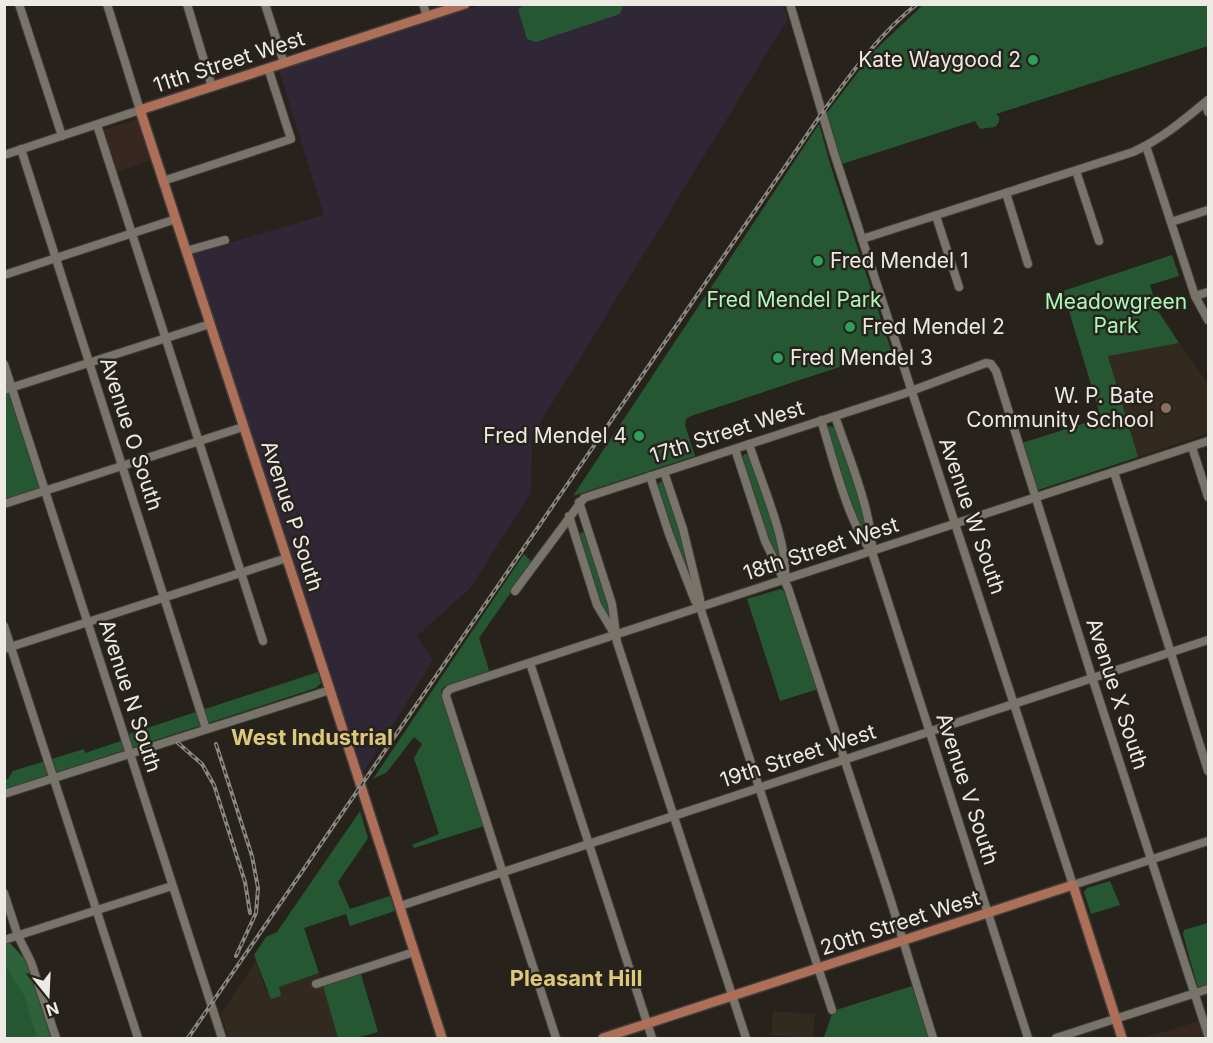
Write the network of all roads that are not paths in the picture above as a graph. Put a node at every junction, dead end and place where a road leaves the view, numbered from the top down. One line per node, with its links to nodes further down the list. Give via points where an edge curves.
1 (19, 4): 16 (street)
2 (107, 4): 13 (street, Avenue P South)
3 (187, 4): 11 (street)
4 (265, 4): 9 (street)
5 (423, 4): 8 (street)
6 (465, 4): 8 (main road, 11th Street West)
7 (790, 4): 28 (street, Avenue W South)
8 (427, 16): 9 (main road, 11th Street West)
9 (284, 63): 10 (main road, 11th Street West)
10 (268, 68): 11 (main road, 11th Street West); 21 (street, via 291,139)
11 (212, 87): 13 (main road, 11th Street West)
12 (1207, 101): 14 (street); 17 (street)
13 (140, 110): 15 (street, 11th Street West); 21 (main road, Avenue P South)
14 (1209, 112)
15 (97, 125): 16 (street, 11th Street West); 27 (street)
16 (62, 136): 18 (street, 11th Street West)
17 (1146, 146): 20 (street); 26 (street)
18 (21, 150): 19 (street, 11th Street West); 32 (street, Avenue O South)
19 (4, 155)
20 (1076, 171): 22 (street); 30 (street)
21 (163, 181): 25 (main road, Avenue P South)
22 (1006, 193): 24 (street); 33 (street)
23 (1209, 210): 26 (street)
24 (936, 216): 28 (street); 35 (street)
25 (176, 219): 27 (street); 31 (main road, Avenue P South)
26 (1171, 222): 37 (street)
27 (132, 234): 32 (street); 40 (street)
28 (862, 239): 45 (street, Avenue W South)
29 (225, 240): 31 (street)
30 (1099, 241)
31 (186, 251): 39 (main road, Avenue P South)
32 (56, 258): 34 (street); 41 (street, Avenue O South)
33 (1029, 264)
34 (4, 275)
35 (959, 286)
36 (1209, 292): 37 (street)
37 (1195, 296): 38 (street)
38 (1209, 320)
39 (210, 324): 40 (street); 48 (main road, Avenue P South)
40 (165, 338): 41 (street); 49 (street)
41 (89, 363): 44 (street); 54 (street, Avenue O South)
42 (4, 364): 44 (street, Avenue N South)
43 (990, 364): 45 (street, 17th Street West); 60 (street, Avenue X South, via 996,371)
44 (9, 389): 58 (street, Avenue N South)
45 (911, 390): 46 (street, 17th Street West); 64 (street, Avenue W South)
46 (835, 416): 47 (street, 17th Street West); 67 (street, Avenue V South, via 868,517)
47 (821, 420): 51 (street, 17th Street West); 67 (street, Avenue V South, via 854,520)
48 (243, 427): 49 (street); 68 (main road, Avenue P South)
49 (198, 441): 54 (street); 69 (street)
50 (1209, 441): 52 (street, 18th Street West)
51 (749, 444): 53 (street, 17th Street West); 70 (street, via 780,537)
52 (1192, 447): 56 (street, 18th Street West); 59 (street)
53 (735, 449): 55 (street, 17th Street West); 70 (street, via 765,541)
54 (123, 466): 58 (street); 72 (street, Avenue O South)
55 (664, 472): 57 (street, 17th Street West); 73 (street, via 683,529)
56 (1114, 472): 60 (street, 18th Street West); 80 (street)
57 (650, 476): 61 (street, 17th Street West); 73 (street)
58 (46, 491): 62 (street); 74 (street, Avenue N South)
59 (1209, 497)
60 (1035, 498): 64 (street, 18th Street West); 82 (street, Avenue X South)
61 (579, 502): 63 (street); 65 (street)
62 (4, 504)
63 (569, 516): 66 (street); 71 (street)
64 (956, 524): 67 (street, 18th Street West); 84 (street, Avenue W South)
65 (586, 525): 66 (street); 76 (street, via 612,604)
66 (574, 529): 76 (street, via 597,605)
67 (872, 552): 70 (street, 18th Street West); 86 (street, Avenue V South)
68 (287, 558): 69 (street); 83 (main road, Avenue P South)
69 (240, 573): 72 (street); 78 (street)
70 (785, 580): 73 (street, 18th Street West); 88 (street)
71 (515, 591)
72 (165, 597): 74 (street); 85 (street, Avenue O South)
73 (700, 607): 76 (street, 18th Street West); 91 (street)
74 (88, 622): 79 (street); 87 (street, Avenue N South)
75 (4, 626): 79 (street)
76 (615, 635): 81 (street, 18th Street West); 93 (street)
77 (1209, 640): 80 (street, 19th Street West)
78 (264, 641)
79 (8, 648): 90 (street)
80 (1171, 653): 82 (street, 19th Street West); 89 (street)
81 (530, 663): 95 (street); 97 (street, 18th Street West, via 447,692)
82 (1093, 678): 84 (street, 19th Street West); 96 (street, Avenue X South)
83 (330, 690): 85 (street); 101 (main road, Avenue P South)
84 (1015, 704): 86 (street, 19th Street West); 98 (street, Avenue W South)
85 (206, 729): 87 (street)
86 (930, 732): 88 (street, 19th Street West); 103 (street, Avenue V South)
87 (130, 754): 90 (street); 99 (street, Avenue N South)
88 (844, 760): 91 (street, 19th Street West); 106 (street)
89 (1209, 771)
90 (54, 778): 92 (street); 102 (street)
91 (758, 788): 93 (street, 19th Street West); 108 (street)
92 (4, 794)
93 (673, 816): 95 (street, 19th Street West); 112 (street)
94 (1209, 841): 96 (street, 20th Street West)
95 (588, 844): 97 (street, 19th Street West); 115 (street)
96 (1151, 860): 98 (street, 20th Street West); 111 (street, Avenue X South)
97 (503, 872): 101 (street, 19th Street West); 121 (street)
98 (1073, 885): 103 (main road, 20th Street West); 114 (main road, Avenue W South)
99 (172, 886): 102 (street); 119 (street, Avenue N South)
100 (4, 893): 104 (street)
101 (400, 906): 107 (main road, Avenue P South)
102 (97, 911): 104 (street); 118 (street)
103 (988, 913): 106 (main road, 20th Street West); 126 (street, Avenue V South)
104 (18, 936): 105 (street); 117 (street, via 31,962)
105 (4, 940)
106 (903, 940): 108 (main road, 20th Street West); 125 (street)
107 (414, 952): 109 (street); 120 (main road, Avenue P South)
108 (818, 969): 112 (main road, 20th Street West); 113 (street)
109 (316, 984)
110 (1209, 989): 111 (street)
111 (1195, 993): 114 (street); 116 (street, Avenue X South)
112 (732, 996): 115 (main road, 20th Street West); 124 (street)
113 (832, 1010)
114 (1116, 1019): 127 (street); 128 (main road, Avenue W South)
115 (647, 1024): 122 (main road, 20th Street West); 123 (street)
116 (1209, 1035)
117 (56, 1038)
118 (138, 1038)
119 (222, 1038)
120 (442, 1038)
121 (556, 1038)
122 (603, 1038)
123 (652, 1038)
124 (746, 1038)
125 (933, 1038)
126 (1028, 1038)
127 (1056, 1038)
128 (1122, 1038)

